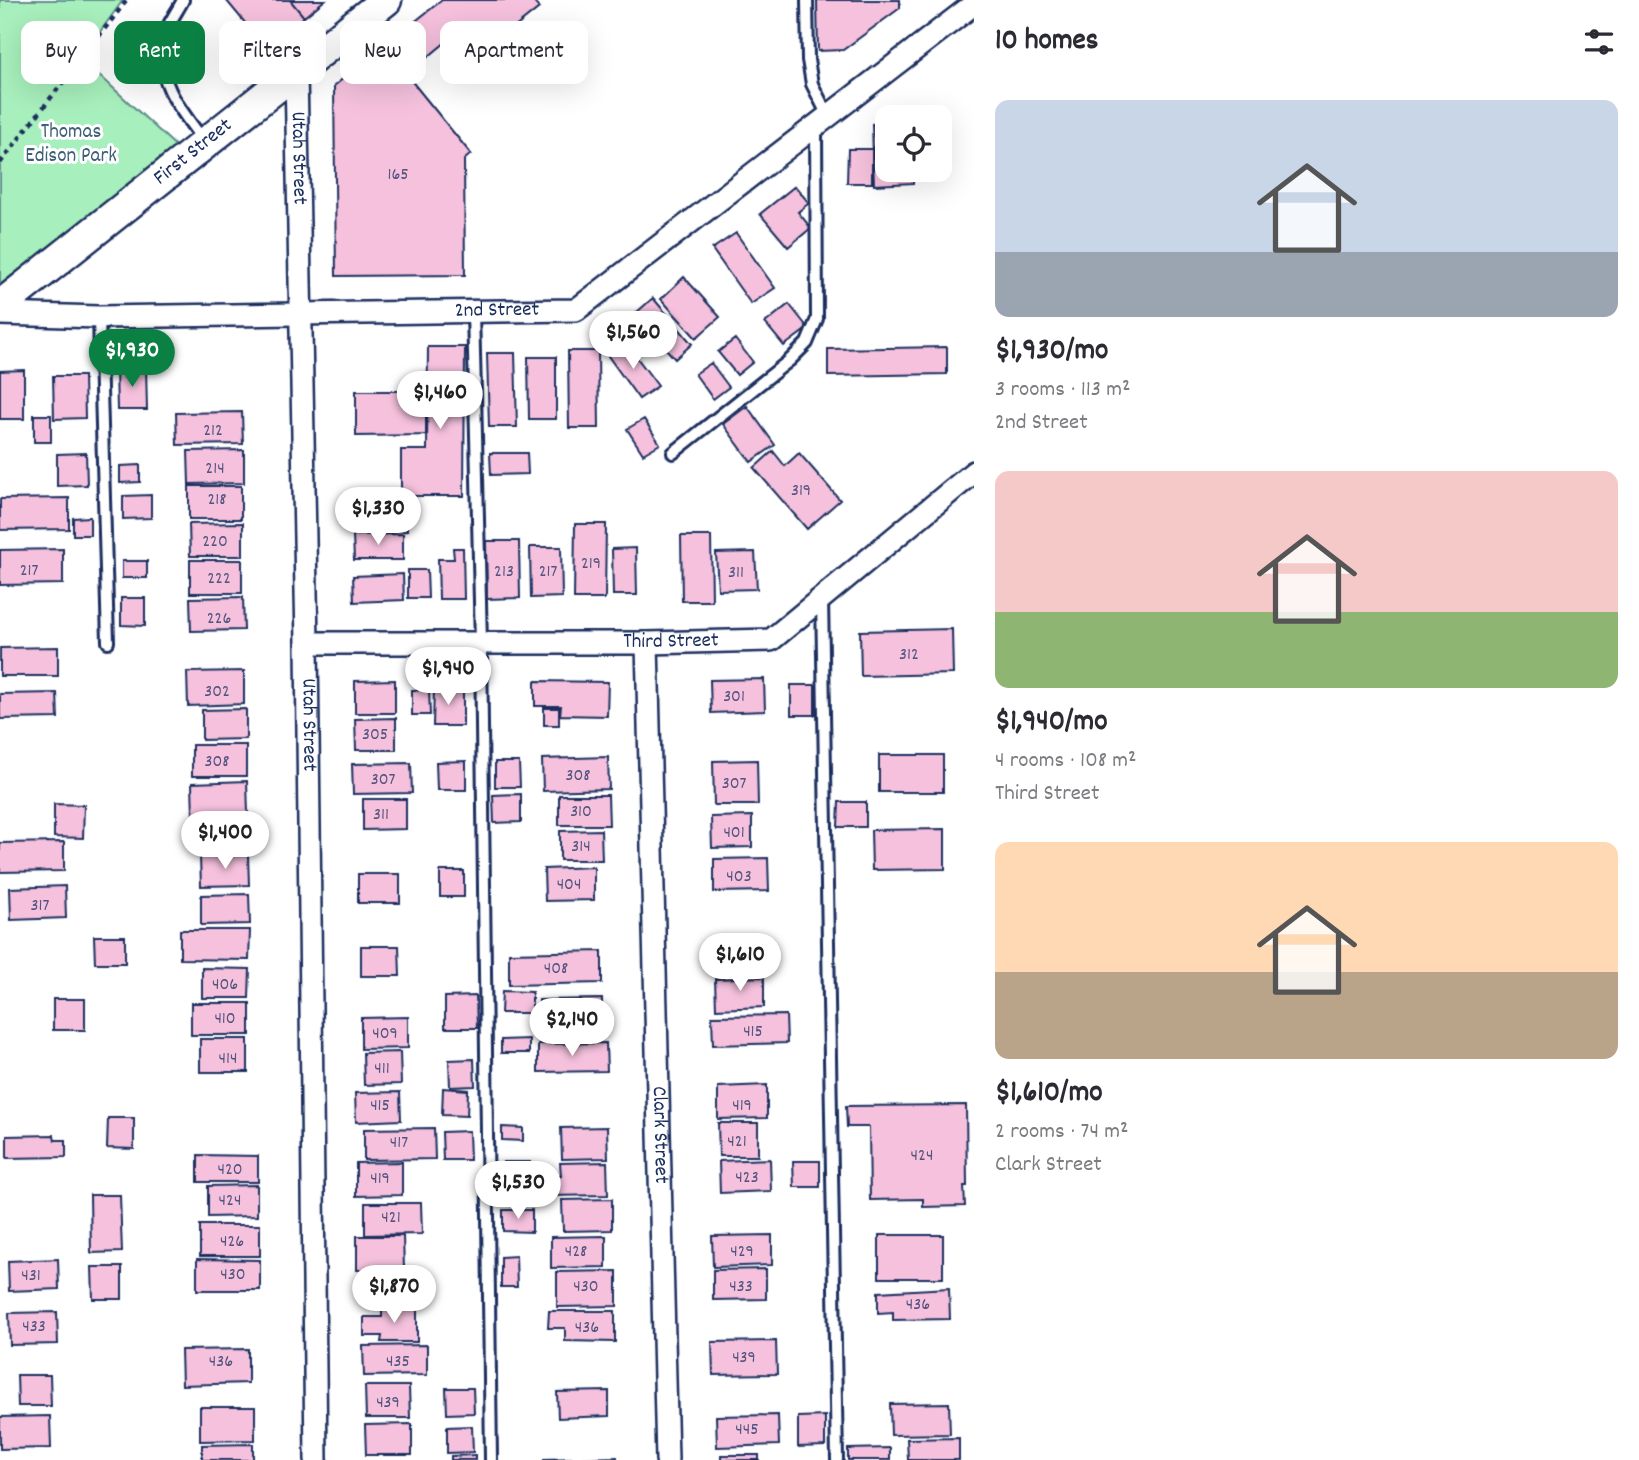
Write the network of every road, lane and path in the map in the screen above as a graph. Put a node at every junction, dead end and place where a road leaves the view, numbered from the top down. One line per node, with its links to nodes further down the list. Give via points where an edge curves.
1 (127, 0): 11 (path)
2 (183, 0): 10 (lane, via 163,37 162,62 166,85)
3 (386, 0): 6 (street, First Street)
4 (807, 0): 9 (lane, via 808,60)
5 (974, 4): 9 (street, 2nd Street)
6 (326, 48)
7 (281, 84): 10 (street, First Street)
8 (296, 84): 15 (street, Utah Street)
9 (822, 121): 13 (street, 2nd Street, via 576,310); 17 (lane, via 817,319 807,343)
10 (206, 143): 12 (street, First Street)
11 (0, 163)
12 (0, 306)
13 (474, 311): 15 (street, 2nd Street); 22 (lane)
14 (0, 314): 16 (street, 2nd Street)
15 (302, 314): 16 (street, 2nd Street); 21 (street, Utah Street)
16 (99, 317): 20 (lane)
17 (673, 453)
18 (974, 472): 19 (street, Third Street)
19 (822, 598): 23 (street, Third Street, via 771,640); 27 (lane)
20 (108, 642)
21 (307, 643): 22 (street, Third Street); 24 (street, Utah Street)
22 (481, 643): 23 (street, Third Street); 25 (lane)
23 (648, 643): 26 (street, Clark Street)
24 (316, 1460)
25 (491, 1460)
26 (667, 1460)
27 (838, 1460)

